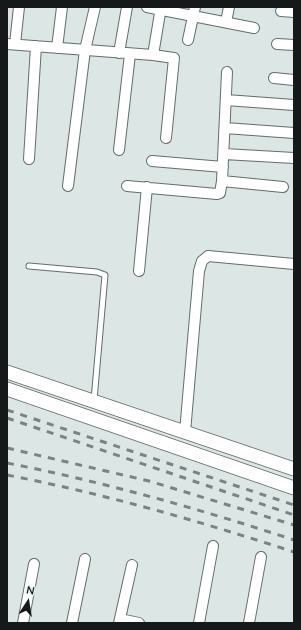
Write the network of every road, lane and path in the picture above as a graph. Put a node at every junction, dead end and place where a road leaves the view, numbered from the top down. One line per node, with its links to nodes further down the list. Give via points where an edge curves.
1 (19, 7): 14 (street)
2 (62, 7): 18 (street)
3 (95, 7): 19 (street)
4 (127, 7): 20 (street)
5 (147, 7): 7 (street)
6 (229, 7): 11 (street)
7 (160, 8): 9 (street); 22 (street)
8 (282, 11): 10 (street)
9 (194, 12): 11 (street); 13 (street)
10 (294, 12)
11 (226, 22): 12 (street)
12 (254, 28)
13 (188, 40)
14 (11, 44): 17 (street)
15 (276, 44): 16 (street)
16 (294, 45)
17 (36, 46): 18 (street); 34 (street)
18 (57, 48): 19 (street)
19 (85, 50): 20 (street); 38 (street)
20 (119, 53): 21 (street)
21 (130, 54): 22 (street); 31 (street)
22 (153, 55): 30 (street, via 170,56 175,62)
23 (227, 72): 26 (street)
24 (274, 78): 25 (street)
25 (294, 80)
26 (226, 100): 27 (street); 28 (street)
27 (294, 105)
28 (225, 128): 29 (street); 32 (street)
29 (294, 133)
30 (166, 138)
31 (119, 150)
32 (224, 154): 33 (street); 36 (street)
33 (294, 158)
34 (29, 159)
35 (152, 161): 36 (street)
36 (223, 167): 37 (street)
37 (222, 181): 40 (street, via 221,190 217,194); 41 (street)
38 (68, 186)
39 (127, 186): 40 (street)
40 (147, 187): 44 (street)
41 (283, 187)
42 (294, 264): 49 (street, via 208,256 202,261)
43 (29, 266): 47 (lane, via 97,272 105,275)
44 (139, 271)
45 (7, 372): 47 (street)
46 (7, 390): 48 (street)
47 (88, 399): 48 (street); 49 (street)
48 (78, 414): 51 (street)
49 (185, 432): 50 (street)
50 (292, 469): 51 (street)
51 (289, 487)
52 (213, 546): 61 (street)
53 (261, 557): 62 (street)
54 (84, 559): 59 (street)
55 (34, 564): 58 (street)
56 (132, 565): 57 (street)
57 (120, 621): 60 (street)
58 (23, 623)
59 (72, 623)
60 (140, 623)
61 (199, 623)
62 (249, 623)

